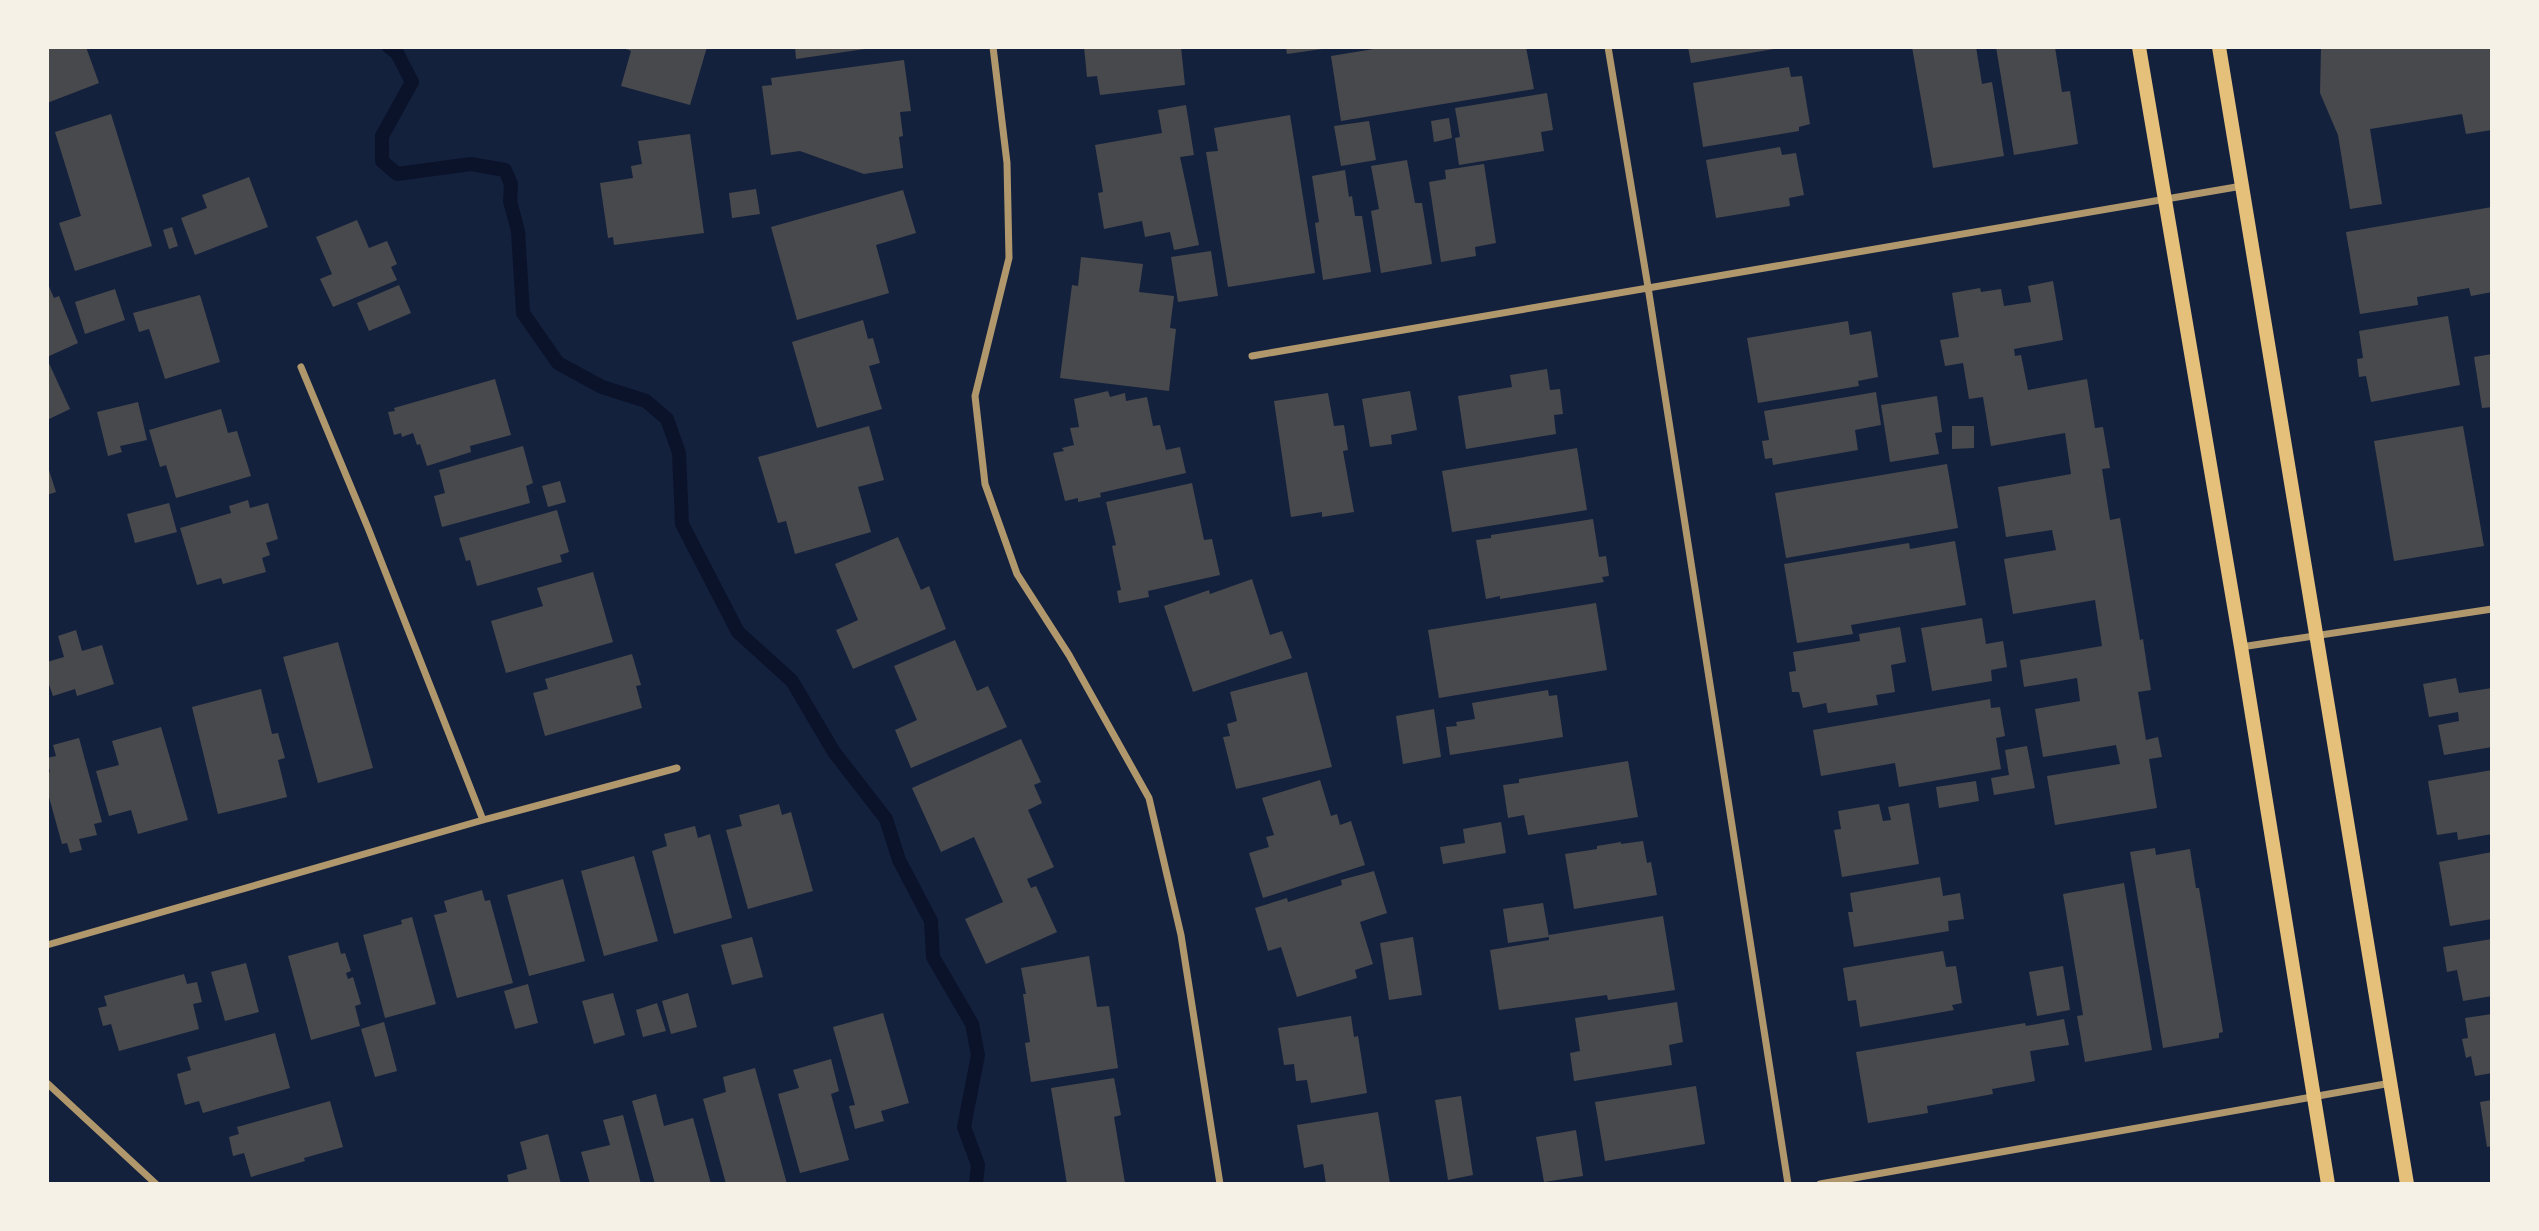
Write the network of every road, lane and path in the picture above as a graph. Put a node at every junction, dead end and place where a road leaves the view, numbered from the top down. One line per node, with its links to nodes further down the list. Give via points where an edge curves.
1 (993, 47): 20 (street, via 1007,163 1009,258 975,396 985,484 1017,574 1069,655 1149,798 1181,935)
2 (1608, 47): 7 (street)
3 (2139, 47): 6 (main road)
4 (2219, 47): 5 (main road)
5 (2242, 186): 6 (street); 11 (main road)
6 (2164, 201): 7 (street); 12 (main road)
7 (1648, 287): 8 (street); 21 (street)
8 (1252, 356)
9 (301, 368): 14 (street)
10 (2492, 609): 11 (street)
11 (2317, 635): 12 (street); 17 (main road)
12 (2241, 647): 18 (main road)
13 (677, 768): 14 (street)
14 (483, 820): 15 (street)
15 (47, 945)
16 (47, 1083): 19 (street)
17 (2391, 1083): 18 (street); 24 (main road)
18 (2314, 1096): 22 (street); 23 (main road)
19 (156, 1184)
20 (1220, 1184)
21 (1788, 1184)
22 (1819, 1184)
23 (2328, 1184)
24 (2407, 1184)

